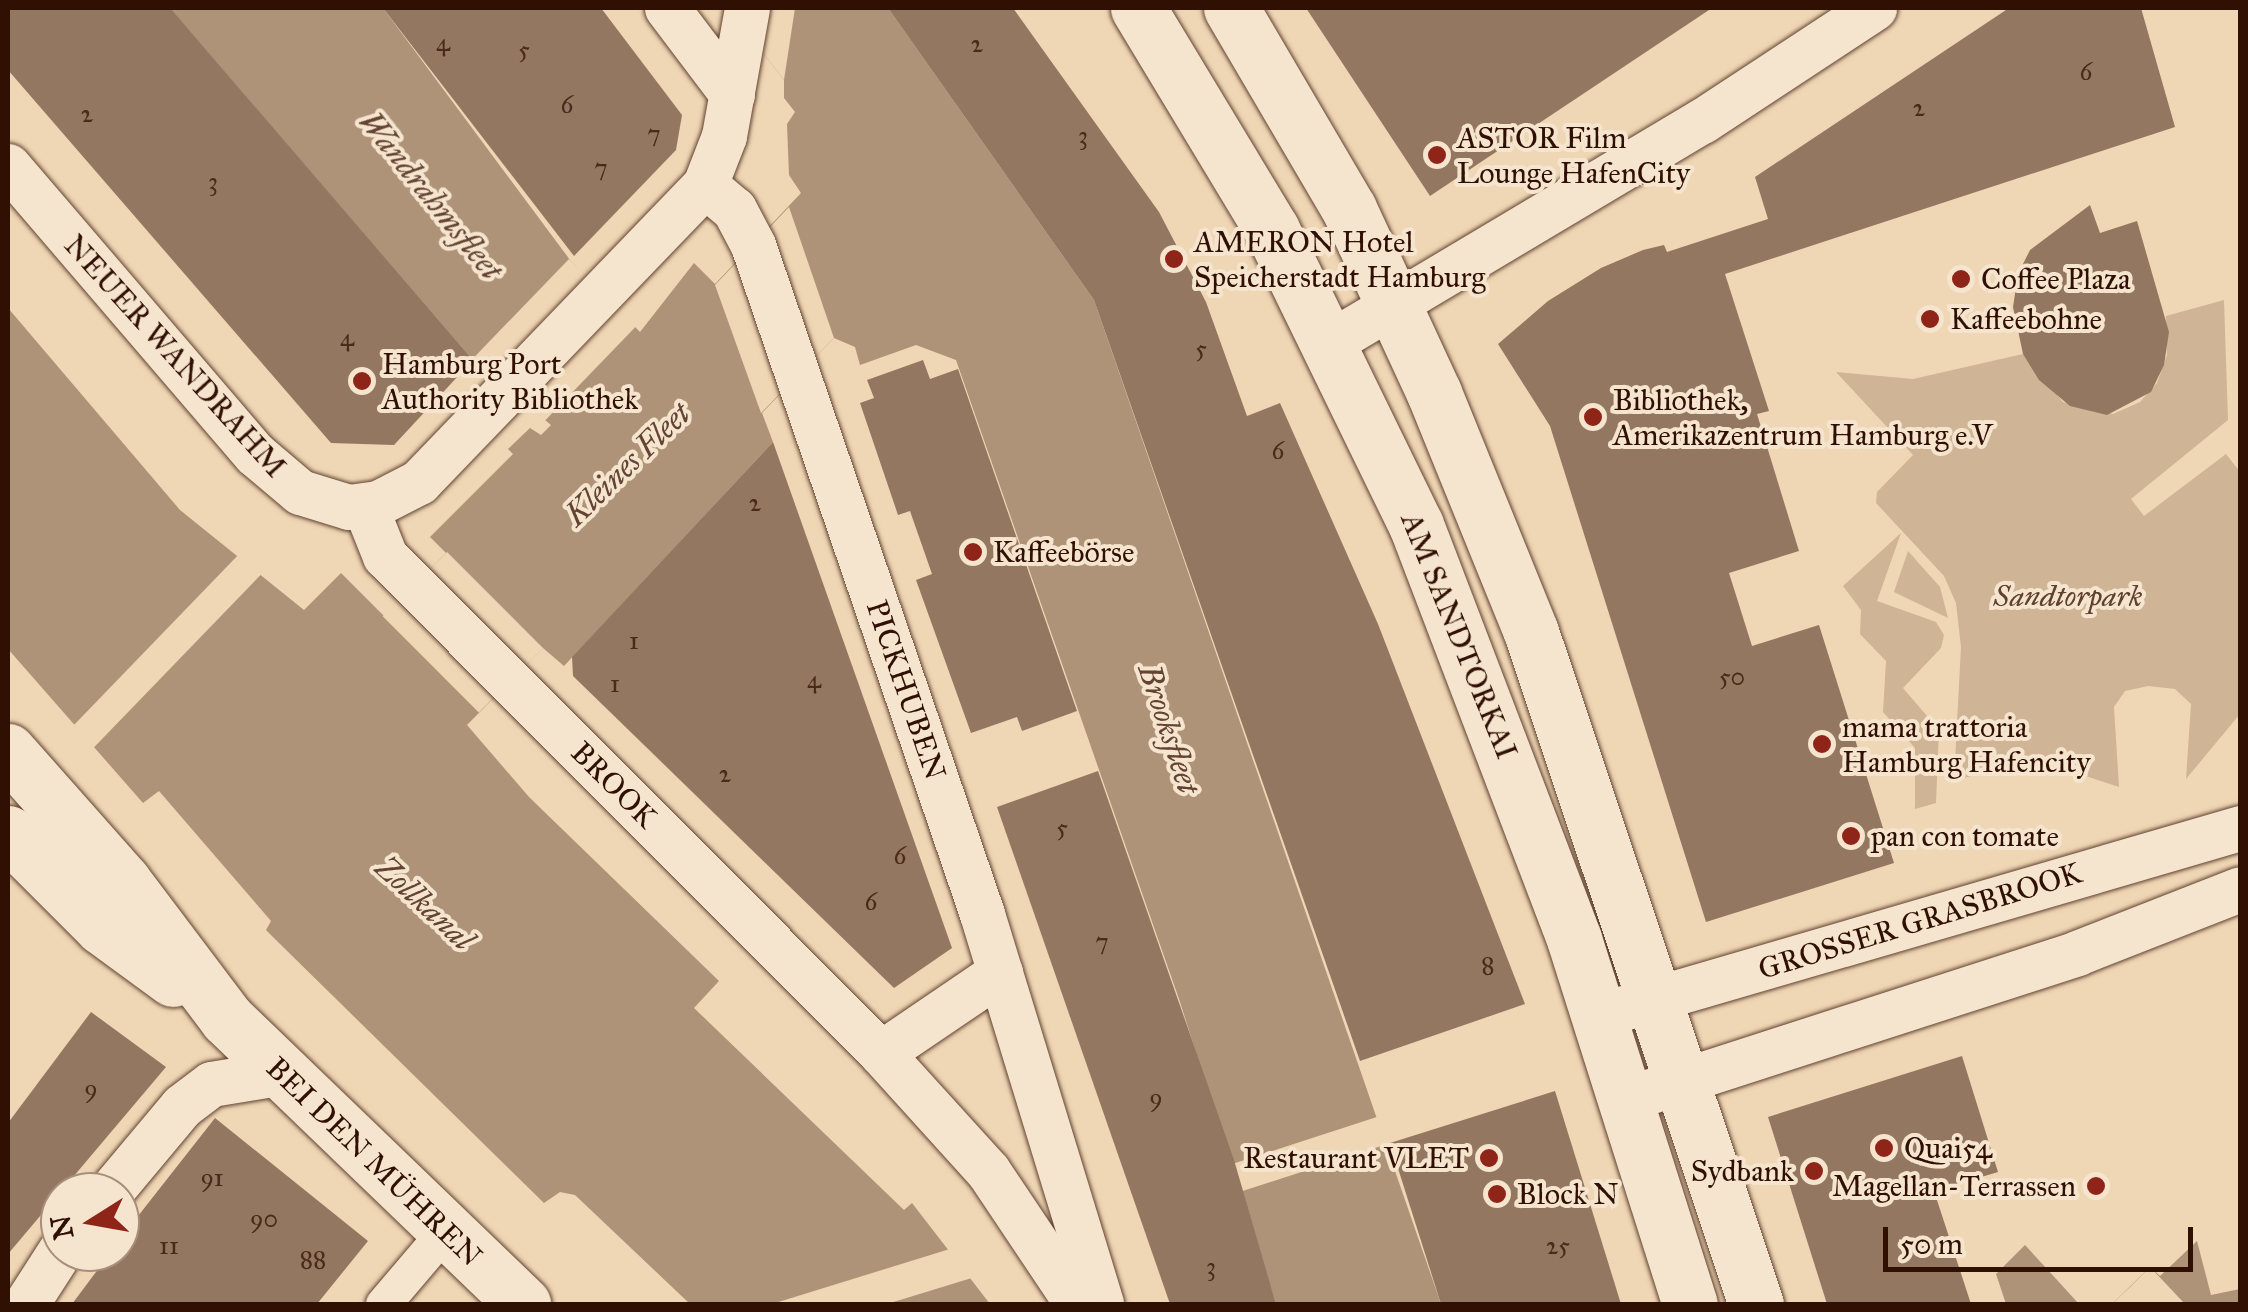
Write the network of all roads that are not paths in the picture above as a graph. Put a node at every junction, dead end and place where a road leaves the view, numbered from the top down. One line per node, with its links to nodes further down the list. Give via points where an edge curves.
1 (667, 8): 6 (street)
2 (1138, 8): 10 (main road, AM SANDTORKAI, via 1272,230)
3 (1230, 8): 9 (main road, via 1349,209)
4 (1874, 8): 9 (street, via 1702,121)
5 (745, 17): 6 (street)
6 (732, 94): 8 (street)
7 (8, 166): 11 (street, NEUER WANDRAHM, via 280,478 320,502)
8 (705, 184): 11 (street, via 419,482); 16 (street, PICKHUBEN, via 734,210 753,245)
9 (1392, 303): 10 (street); 17 (main road, via 1562,712)
10 (1329, 343): 18 (main road, AM SANDTORKAI, via 1416,525 1490,708)
11 (365, 506): 20 (street, BROOK, via 377,545 414,586)
12 (8, 751): 19 (main road, via 122,881)
13 (2240, 828): 17 (street, GROSSER GRASBROOK)
14 (13, 848): 19 (main road, via 102,926)
15 (2240, 889): 22 (street, via 2077,952)
16 (1000, 972): 20 (street); 31 (street, PICKHUBEN)
17 (1659, 999): 18 (street, GROSSER GRASBROOK); 22 (main road)
18 (1599, 1014): 23 (main road, AM SANDTORKAI)
19 (226, 1018): 21 (main road, BEI DEN MÜHREN)
20 (881, 1054): 30 (street, BROOK, via 988,1172)
21 (278, 1073): 24 (street, via 210,1084 182,1106); 25 (main road, BEI DEN MÜHREN)
22 (1684, 1077): 23 (street); 33 (main road)
23 (1626, 1099): 32 (main road, AM SANDTORKAI)
24 (127, 1172)
25 (446, 1230): 28 (street); 29 (main road, BEI DEN MÜHREN)
26 (47, 1272): 27 (street)
27 (26, 1304)
28 (383, 1304)
29 (523, 1304)
30 (1077, 1304)
31 (1102, 1304)
32 (1690, 1304)
33 (1756, 1304)

